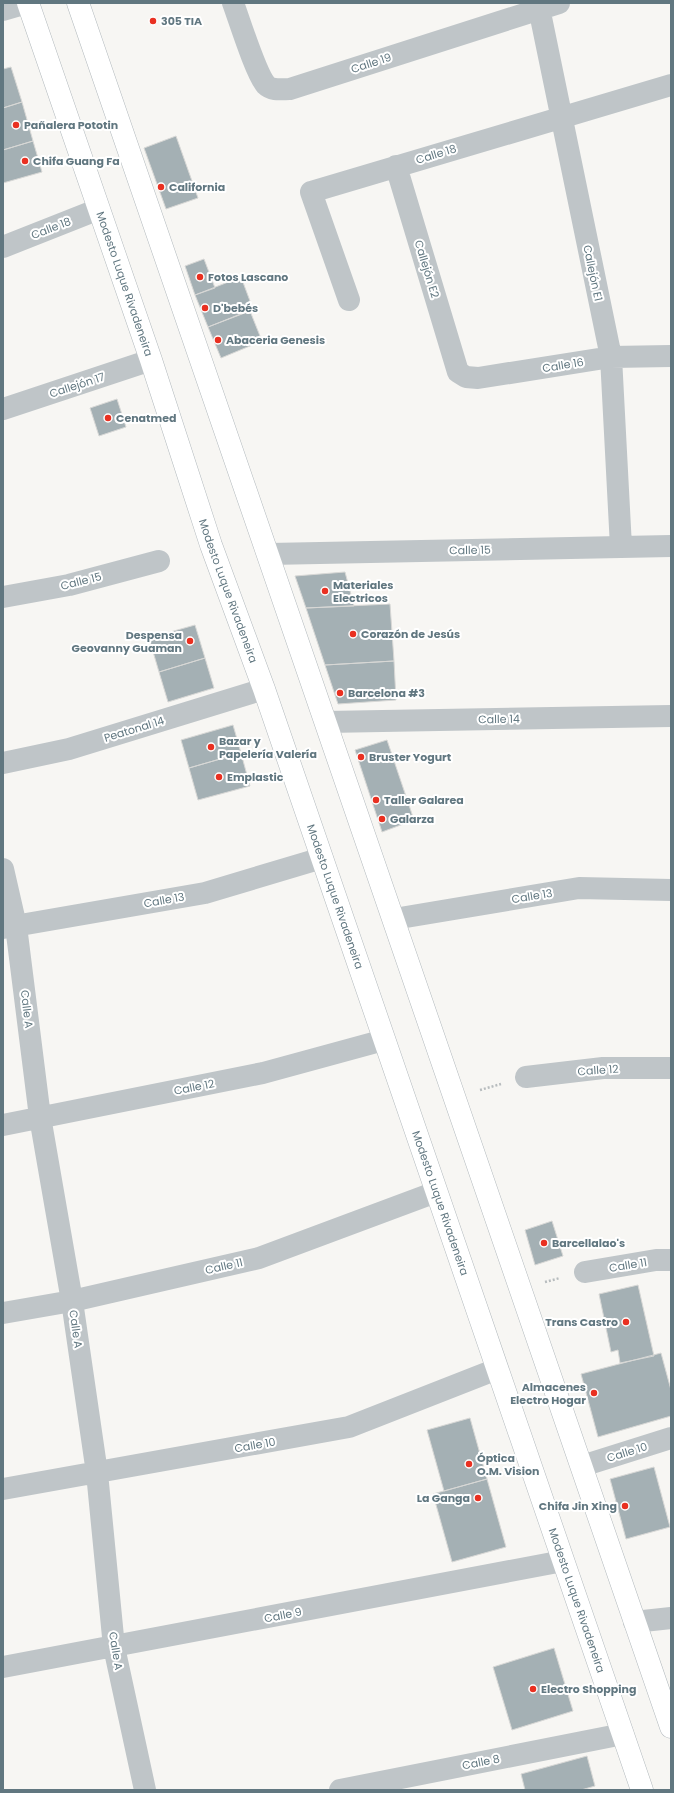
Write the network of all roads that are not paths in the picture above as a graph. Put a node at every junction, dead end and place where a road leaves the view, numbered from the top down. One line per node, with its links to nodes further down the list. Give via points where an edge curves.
1 (28, 3): 5 (street); 9 (street, Modesto Luque Rivadeneira)
2 (78, 3): 19 (street)
3 (233, 3): 4 (street, Calle 19, via 258,70 266,85 275,90 290,89)
4 (545, 5): 7 (street, Callejón E1)
5 (3, 10)
6 (671, 85): 7 (street, Calle 18)
7 (561, 117): 8 (street, Calle 18); 13 (street, Callejón E1)
8 (396, 166): 11 (street, Calle 18, via 311,192); 15 (street, Callejón E2)
9 (99, 209): 10 (street, Calle 18); 14 (street, Modesto Luque Rivadeneira)
10 (3, 247)
11 (348, 300)
12 (671, 356): 13 (street, Calle 16)
13 (611, 357): 15 (street, Calle 16, via 478,378 466,377); 18 (street, Callejón E1)
14 (151, 360): 16 (street, Callejón 17); 22 (street, Modesto Luque Rivadeneira, via 212,545)
15 (458, 372)
16 (3, 409)
17 (671, 546): 18 (street, Calle 15)
18 (621, 547): 19 (street, Calle 15)
19 (269, 554): 24 (street)
20 (159, 561): 21 (street, Calle 15, via 69,585)
21 (3, 597)
22 (264, 689): 25 (street, Peatonal 14, via 69,749); 26 (street, Modesto Luque Rivadeneira)
23 (671, 716): 24 (street, Calle 14)
24 (326, 722): 29 (street)
25 (3, 763)
26 (322, 858): 30 (street, Calle 13, via 205,893); 31 (street, Modesto Luque Rivadeneira)
27 (3, 869): 30 (street, Calle A)
28 (671, 890): 29 (street, Calle 13, via 579,888)
29 (394, 919): 43 (street)
30 (9, 927): 34 (street, Calle A)
31 (384, 1040): 34 (street, Calle 12, via 263,1073); 36 (street, Modesto Luque Rivadeneira)
32 (671, 1068): 33 (street, Calle 12, via 603,1068)
33 (526, 1077)
34 (40, 1117): 35 (street, Calle 12); 39 (street, Calle A)
35 (3, 1125)
36 (436, 1192): 39 (street, Calle 11, via 259,1258); 41 (street, Modesto Luque Rivadeneira)
37 (671, 1260): 38 (street, Calle 11, via 656,1260)
38 (586, 1272)
39 (72, 1301): 40 (street, Calle 11); 44 (street, Calle A)
40 (3, 1313)
41 (497, 1369): 44 (street, Calle 10, via 350,1428); 46 (street, Modesto Luque Rivadeneira)
42 (671, 1438): 43 (street, Calle 10)
43 (582, 1466): 48 (street)
44 (97, 1474): 45 (street, Calle 10); 49 (street, Calle A)
45 (3, 1489)
46 (563, 1561): 49 (street, Calle 9); 52 (street, Modesto Luque Rivadeneira)
47 (671, 1618): 48 (street)
48 (634, 1622): 51 (street)
49 (114, 1647): 50 (street, Calle 9); 53 (street, Calle A)
50 (3, 1667)
51 (671, 1727)
52 (623, 1734): 54 (street, Calle 8); 55 (street, Modesto Luque Rivadeneira)
53 (145, 1790)
54 (340, 1790)
55 (642, 1790)

